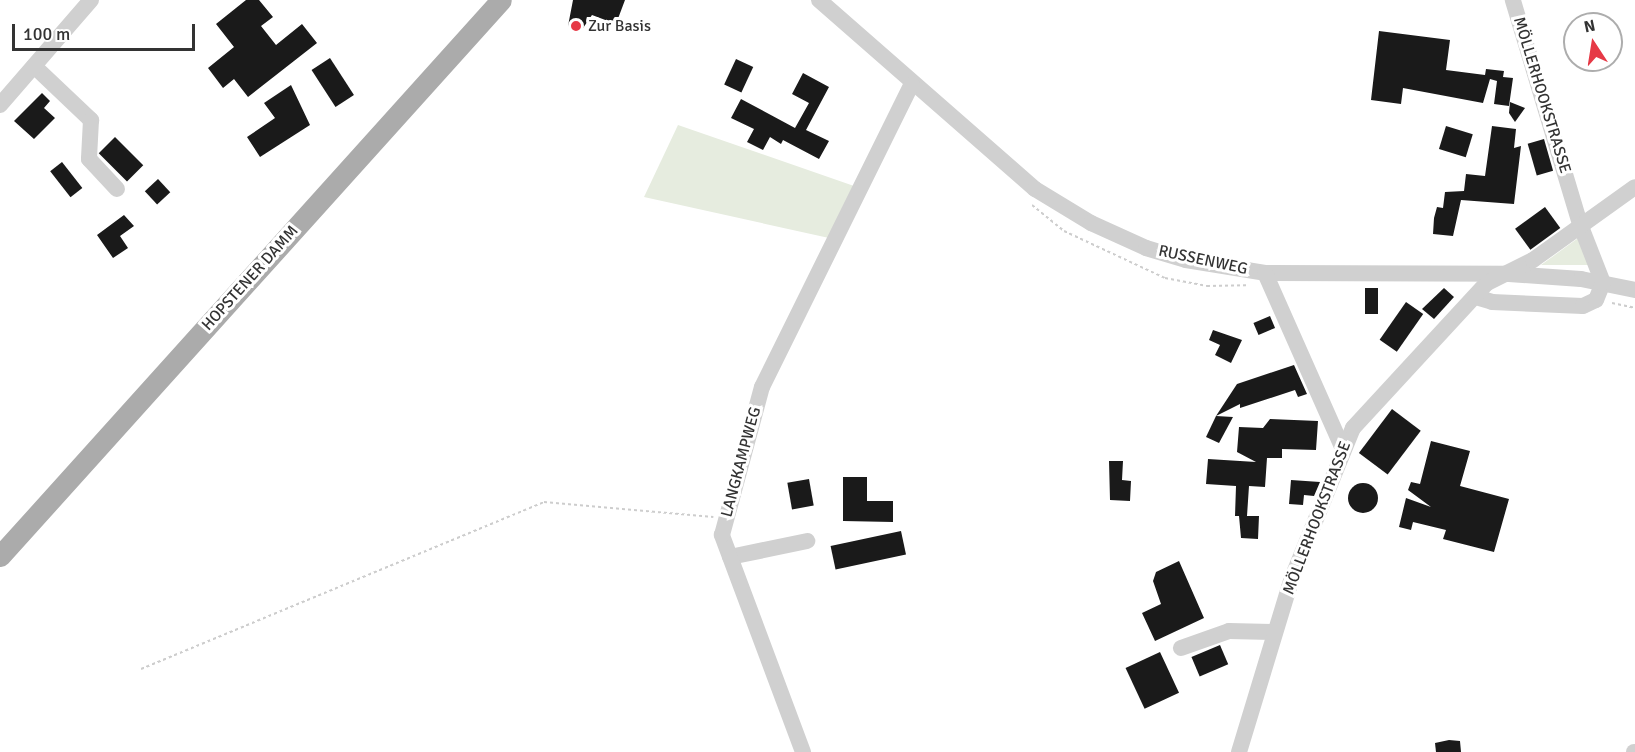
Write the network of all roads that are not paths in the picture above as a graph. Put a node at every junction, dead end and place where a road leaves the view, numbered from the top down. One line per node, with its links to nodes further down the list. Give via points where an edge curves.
1 (91, 0): 5 (street)
2 (501, 0): 18 (main road, HOPSTENER DAMM)
3 (819, 0): 6 (street, RUSSENWEG)
4 (1513, 0): 10 (street, MÖLLERHOOKSTRASSE)
5 (34, 66): 7 (street); 9 (street, via 91,120 89,159)
6 (912, 84): 12 (street, RUSSENWEG, via 1035,189 1091,223 1186,260); 19 (street, LANGKAMPWEG, via 762,387 724,518 722,535)
7 (0, 105)
8 (1635, 187): 10 (street, MÖLLERHOOKSTRASSE)
9 (117, 189)
10 (1580, 224): 11 (street, MÖLLERHOOKSTRASSE); 13 (street, MÖLLERHOOKSTRASSE)
11 (1509, 274): 12 (street, RUSSENWEG); 13 (street, RUSSENWEG); 15 (street, MÖLLERHOOKSTRASSE, via 1487,283)
12 (1267, 279): 16 (street)
13 (1603, 282): 14 (street, RUSSENWEG); 15 (street, via 1596,300 1583,306 1492,302)
14 (1635, 290)
15 (1476, 297): 16 (street, MÖLLERHOOKSTRASSE, via 1441,329)
16 (1342, 447): 20 (street, MÖLLERHOOKSTRASSE)
17 (807, 541): 19 (street)
18 (0, 556)
19 (730, 557): 22 (street, LANGKAMPWEG)
20 (1275, 632): 21 (street, via 1229,631); 23 (street, MÖLLERHOOKSTRASSE)
21 (1181, 648)
22 (803, 752)
23 (1239, 752)

